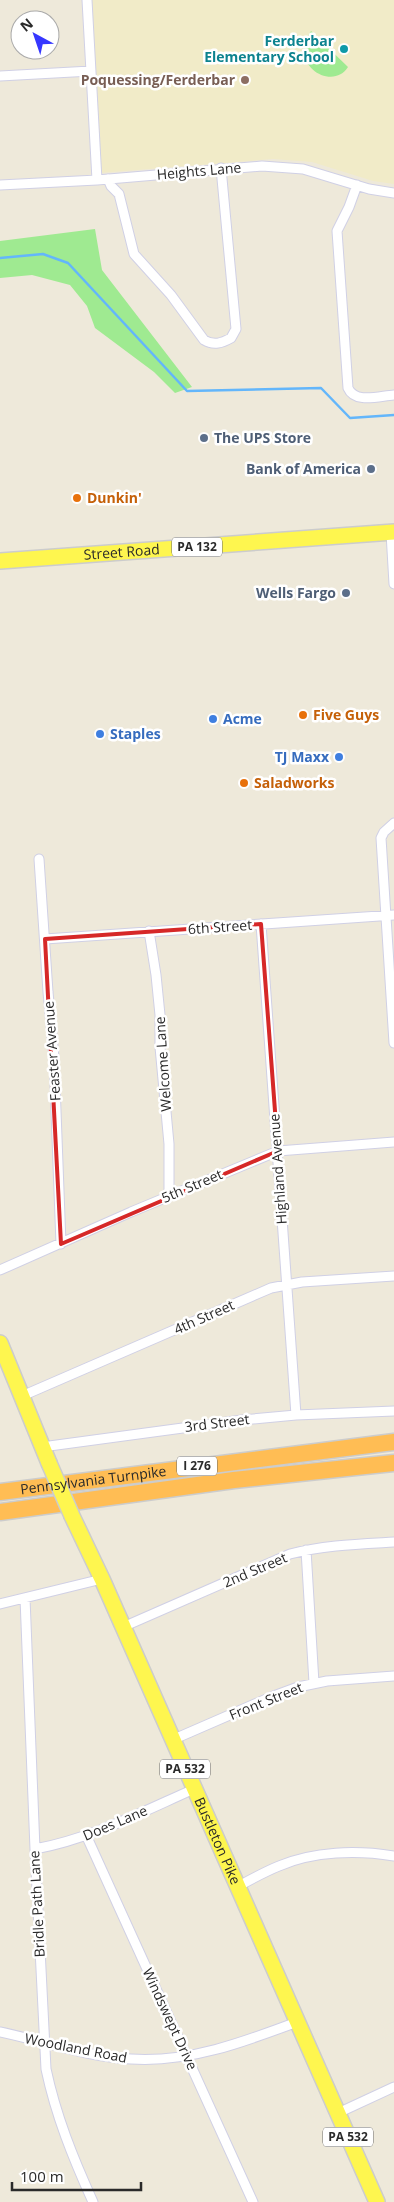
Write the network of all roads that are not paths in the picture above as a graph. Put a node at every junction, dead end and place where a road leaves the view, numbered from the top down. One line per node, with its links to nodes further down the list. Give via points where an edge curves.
1 (87, 0): 2 (street)
2 (90, 71): 3 (street); 6 (street)
3 (0, 76)
4 (221, 168): 5 (street, Heights Lane); 5 (street, via 236,329 231,338 216,344 204,340 171,295 134,254 119,194); 8 (street, Heights Lane, via 303,169)
5 (108, 179): 6 (street, Heights Lane)
6 (97, 180): 7 (street, Heights Lane)
7 (0, 185)
8 (357, 185): 9 (street, Heights Lane); 10 (street, via 337,231 348,388 357,398)
9 (394, 193)
10 (394, 395)
11 (392, 532): 12 (main road, Street Road / PA 132); 13 (street)
12 (0, 561)
13 (394, 584)
14 (394, 823): 16 (street, via 381,838)
15 (39, 859): 19 (street, Feaster Avenue)
16 (390, 915): 17 (street, 6th Street); 20 (street)
17 (260, 924): 18 (street, 6th Street); 22 (street, Highland Avenue)
18 (149, 931): 19 (street, 6th Street); 23 (street, Welcome Lane, via 160,1015 169,1144)
19 (45, 939): 24 (street, Feaster Avenue)
20 (394, 1043)
21 (394, 1142): 22 (street, 5th Street)
22 (278, 1151): 23 (street, 5th Street); 27 (street, Highland Avenue)
23 (169, 1196): 24 (street, 5th Street)
24 (62, 1244): 25 (street, 5th Street)
25 (0, 1270)
26 (394, 1276): 27 (street, 4th Street)
27 (287, 1284): 29 (street, 4th Street, via 260,1292); 31 (street, Highland Avenue)
28 (0, 1343): 29 (main road, Bustleton Pike / PA 532)
29 (22, 1396): 33 (main road, Bustleton Pike / PA 532)
30 (394, 1411): 31 (street, 3rd Street)
31 (296, 1415): 33 (street, 3rd Street)
32 (394, 1442): 35 (highway, Pennsylvania Turnpike / I 276)
33 (42, 1447): 39 (main road, Bustleton Pike / PA 532, bridge)
34 (394, 1463): 36 (highway, Pennsylvania Turnpike / I 276, via 234,1480)
35 (0, 1492)
36 (0, 1512)
37 (394, 1542): 38 (street, 2nd Street)
38 (306, 1550): 42 (street, 2nd Street); 44 (street)
39 (102, 1579): 40 (street); 42 (main road, Bustleton Pike / PA 532)
40 (25, 1598): 41 (street); 48 (street, Bridle Path Lane)
41 (0, 1604)
42 (123, 1627): 45 (main road, Bustleton Pike / PA 532)
43 (394, 1676): 44 (street, Front Street)
44 (314, 1683): 45 (street, Front Street, via 284,1691)
45 (172, 1740): 46 (main road, Bustleton Pike / PA 532)
46 (194, 1789): 47 (street, Does Lane); 50 (main road, Bustleton Pike / PA 532)
47 (86, 1835): 48 (street, Does Lane); 54 (street, Windswept Drive)
48 (35, 1848): 53 (street, Bridle Path Lane)
49 (394, 1856): 50 (street, via 350,1853 314,1856 279,1866)
50 (236, 1887): 51 (main road, Bustleton Pike / PA 532)
51 (297, 2022): 54 (street, Woodland Road, via 238,2043); 56 (main road, Bustleton Pike / PA 532)
52 (0, 2032): 53 (street, Woodland Road)
53 (44, 2042): 54 (street, Woodland Road, via 131,2060); 57 (street, Bridle Path Lane, via 46,2069 59,2121)
54 (187, 2055): 58 (street, Windswept Drive)
55 (394, 2087): 56 (street)
56 (338, 2113): 59 (main road, Bustleton Pike / PA 532)
57 (93, 2202)
58 (253, 2202)
59 (377, 2202)

